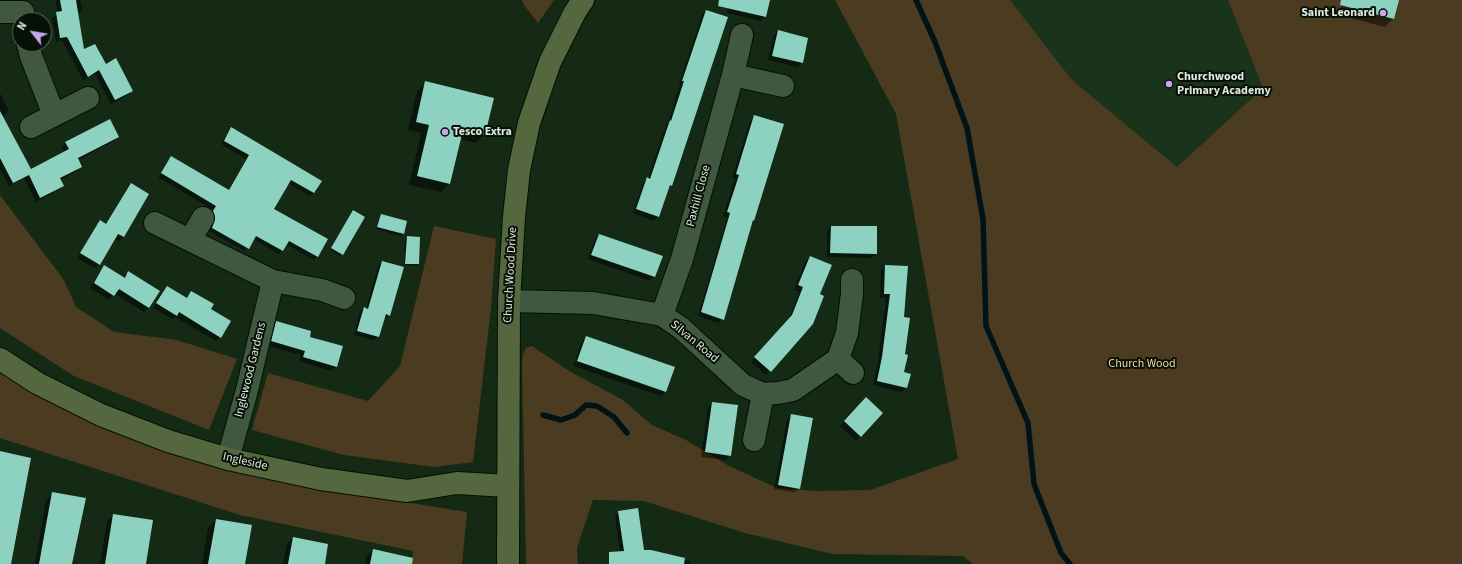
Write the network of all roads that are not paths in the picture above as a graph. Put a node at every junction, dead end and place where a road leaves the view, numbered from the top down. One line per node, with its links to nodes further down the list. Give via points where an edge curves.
1 (583, 0): 17 (street, Church Wood Drive, via 550,62 529,123 514,209)
2 (24, 11): 3 (street)
3 (0, 12)
4 (742, 35): 6 (street, Paxhill Close)
5 (30, 52): 9 (street)
6 (733, 75): 7 (street); 18 (street, Paxhill Close, via 682,259)
7 (783, 86)
8 (88, 98): 9 (street)
9 (54, 114): 10 (street)
10 (31, 127)
11 (203, 218): 13 (street)
12 (155, 223): 13 (street)
13 (190, 240): 15 (street)
14 (852, 280): 20 (street, Silvan Road, via 846,366 793,390)
15 (273, 281): 16 (street, via 322,290); 22 (street, Inglewood Gardens)
16 (344, 298)
17 (509, 301): 18 (street, Silvan Road, via 593,302); 23 (street, Church Wood Drive)
18 (662, 315): 20 (street, Silvan Road, via 681,328 743,385)
19 (0, 359): 22 (street, Ingleside, via 37,383 101,415 168,441)
20 (763, 394): 21 (street)
21 (754, 440)
22 (228, 459): 23 (street, Ingleside, via 321,479 407,491 457,483)
23 (508, 486): 24 (street, Church Wood Drive)
24 (508, 564)

